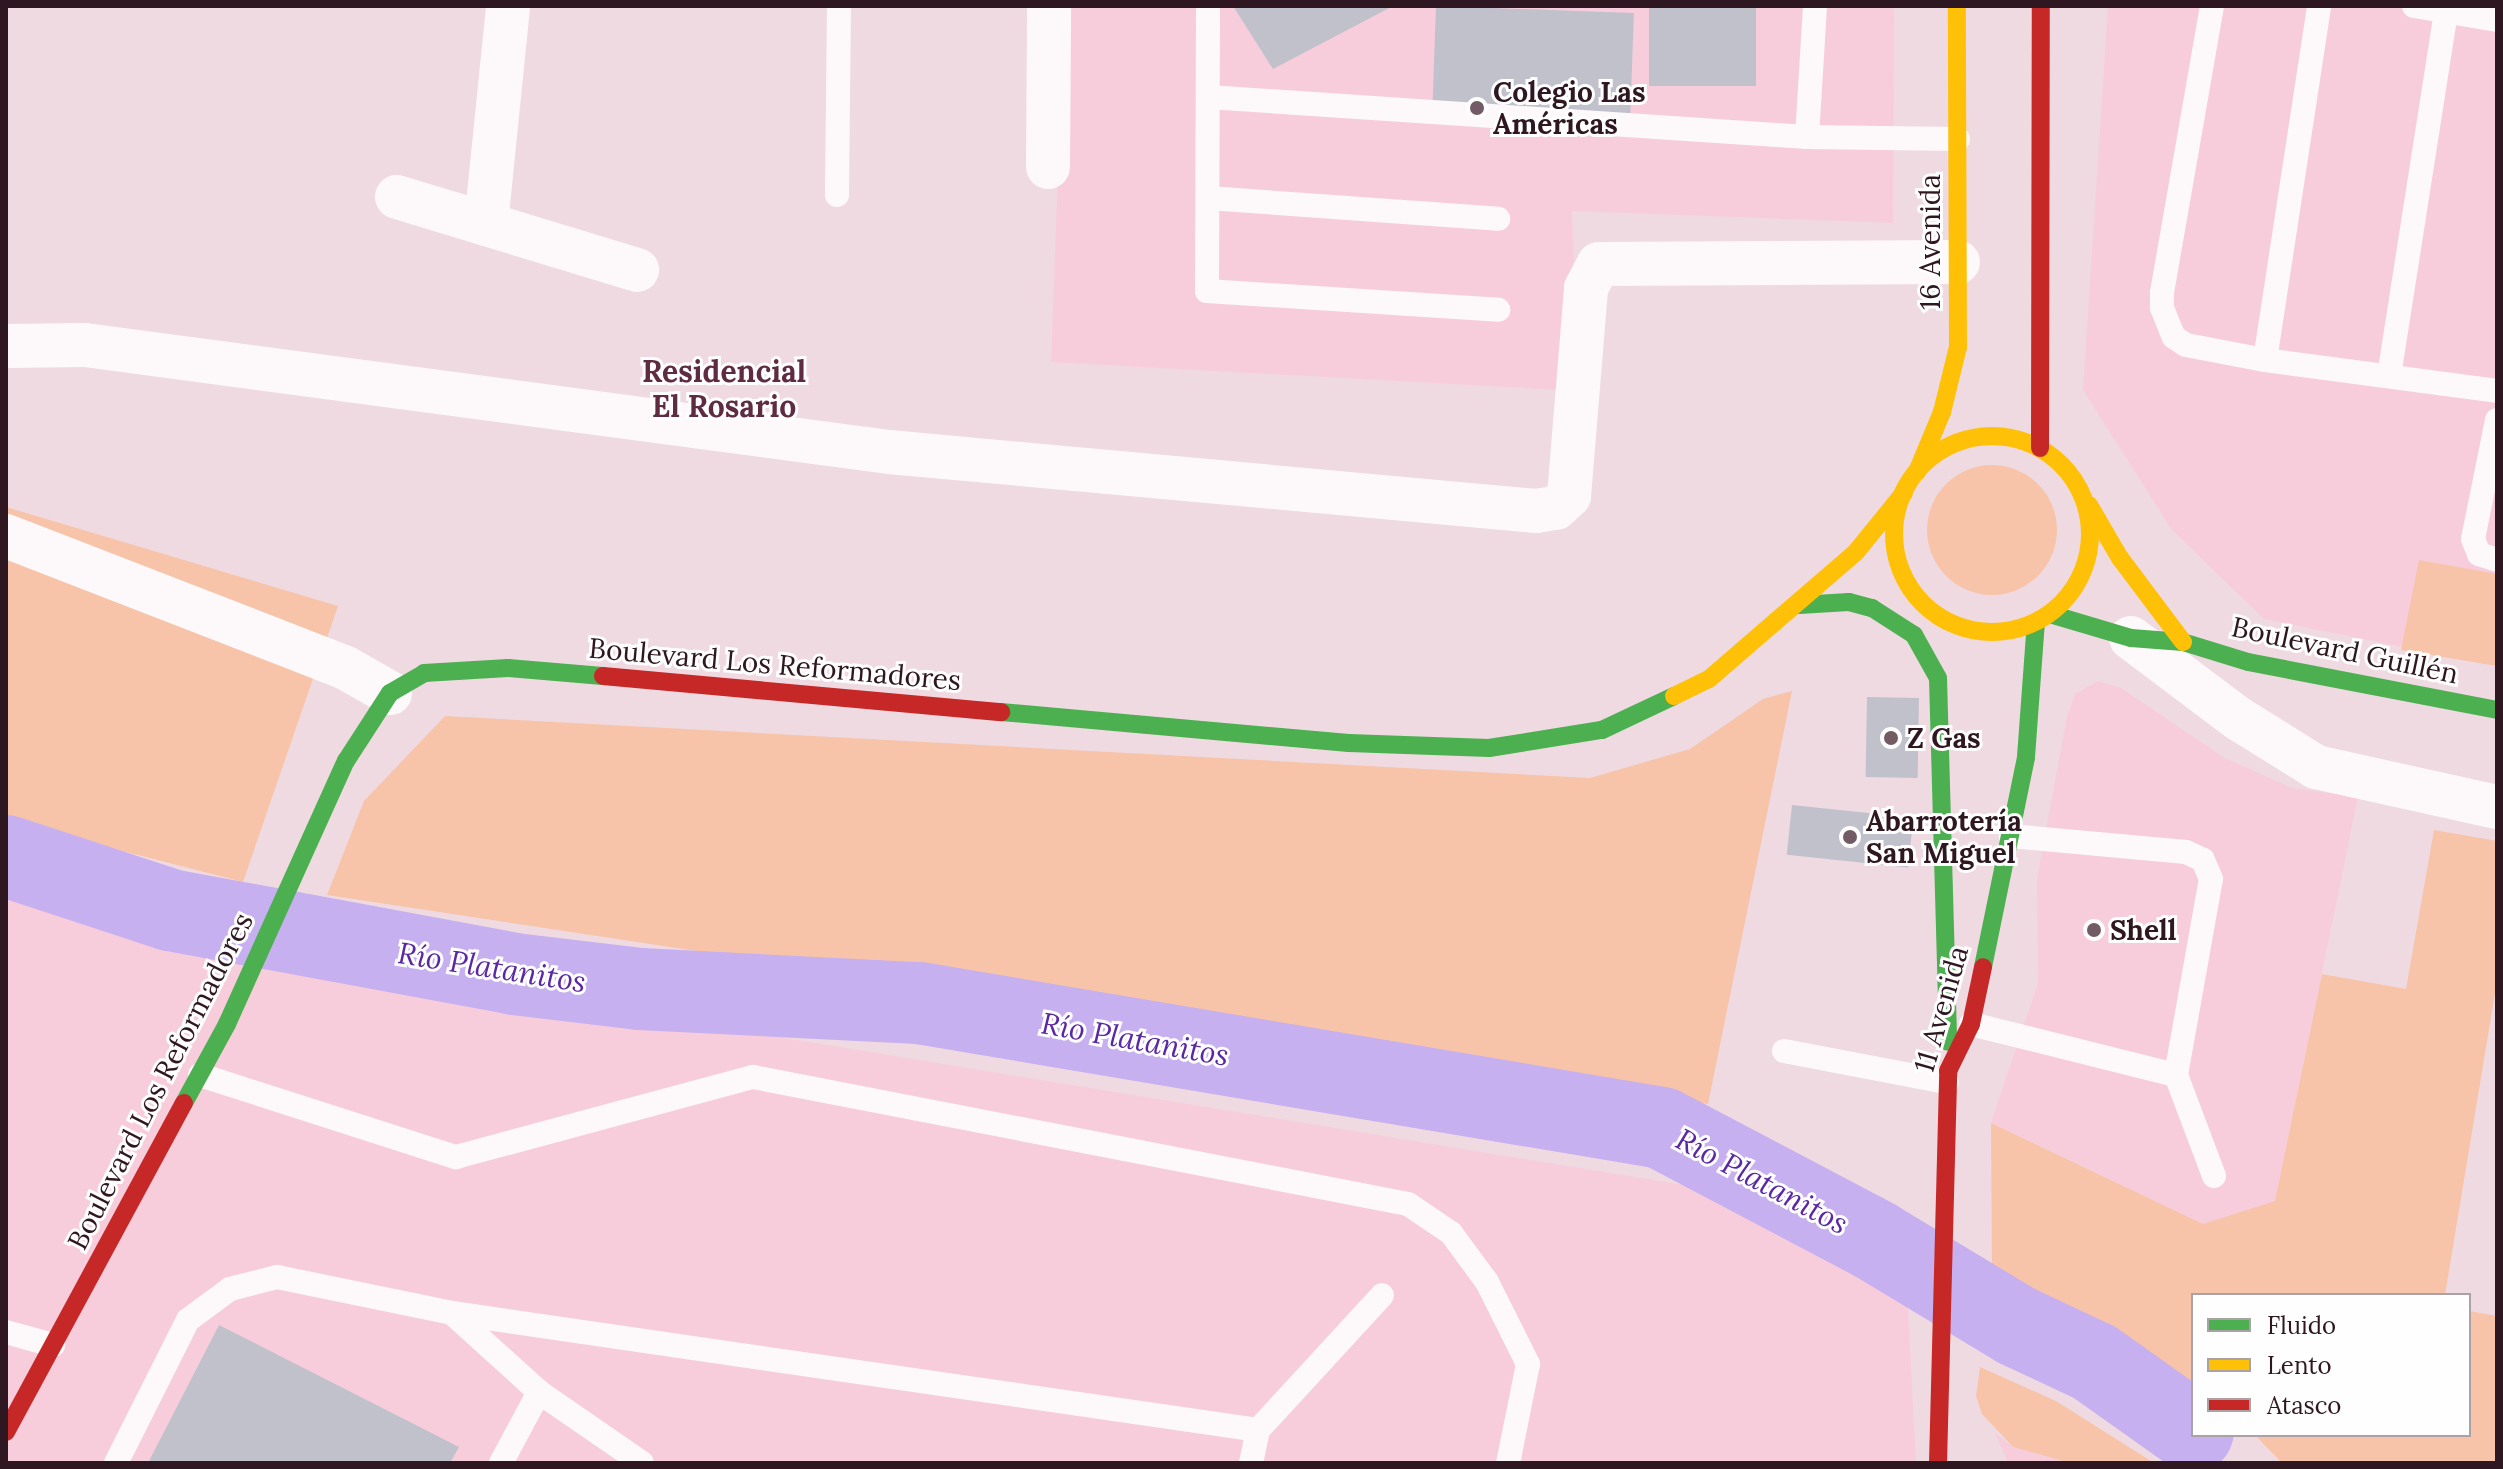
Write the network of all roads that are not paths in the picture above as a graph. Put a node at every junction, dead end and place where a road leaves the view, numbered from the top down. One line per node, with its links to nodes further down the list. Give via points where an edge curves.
1 (508, 6): 21 (street)
2 (839, 6): 17 (lane)
3 (1049, 6): 16 (street)
4 (1208, 6): 13 (lane)
5 (1815, 6): 14 (lane)
6 (1957, 6): 15 (main road, 16 Avenida)
7 (2041, 6): 30 (main road)
8 (2212, 6): 26 (lane, via 2162,308 2174,337 2186,345)
9 (2319, 6): 26 (lane)
10 (2414, 6): 11 (lane)
11 (2446, 11): 12 (lane); 27 (lane)
12 (2497, 20)
13 (1208, 97): 14 (lane); 19 (lane)
14 (1807, 137): 15 (lane)
15 (1958, 139): 22 (main road, 16 Avenida)
16 (1048, 167)
17 (837, 195)
18 (397, 197): 21 (street)
19 (1208, 198): 20 (lane); 24 (lane, via 1207,291)
20 (1498, 219)
21 (486, 224): 23 (street)
22 (1958, 262): 25 (street, via 1599,264 1586,288 1569,496 1556,508 1536,511 889,452 85,345); 31 (main road, 16 Avenida, via 1958,347 1942,412)
23 (637, 270)
24 (1498, 310)
25 (6, 346)
26 (2265, 360): 27 (lane)
27 (2389, 376): 28 (lane)
28 (2497, 391)
29 (2497, 420): 35 (lane, via 2473,539 2479,554)
30 (2040, 448): 31 (main road, via 1988,436 1961,441); 33 (main road, via 2064,467)
31 (1917, 472): 32 (main road)
32 (1904, 493): 36 (main road, Boulevard Los Reformadores, via 1856,552); 37 (main road, via 1896,516 1899,564 1927,608 1952,624 1979,632 2008,631)
33 (2082, 493): 37 (main road, via 2091,525 2088,559 2074,589); 39 (main road, via 2120,558)
34 (6, 536): 41 (street, via 344,667)
35 (2497, 560)
36 (1799, 605): 41 (main road, Boulevard Los Reformadores, via 1709,679 1602,730 1489,748 1349,743 508,668 424,673); 50 (main road, via 1849,602 1872,608 1914,635 1938,678)
37 (2043, 618): 38 (main road, Boulevard Guillén); 45 (main road, 11 Avenida)
38 (2131, 638): 39 (main road, Boulevard Guillén); 43 (street)
39 (2183, 642): 40 (main road, Boulevard Guillén)
40 (2248, 662): 42 (main road, Boulevard Guillén); 43 (street, via 2238,697)
41 (390, 693): 48 (main road, Boulevard Los Reformadores, via 346,761)
42 (2497, 710)
43 (2239, 719): 44 (street, via 2316,767)
44 (2497, 807)
45 (2011, 836): 46 (main road, 11 Avenida); 49 (lane, via 2186,852 2203,860 2211,879)
46 (1971, 1024): 49 (lane); 50 (main road, 11 Avenida)
47 (1784, 1051): 50 (lane)
48 (200, 1075): 55 (main road, Boulevard Los Reformadores); 63 (lane, via 456,1157 753,1077 1408,1204 1451,1233 1487,1282 1528,1364)
49 (2176, 1075): 51 (lane)
50 (1948, 1077): 64 (main road, 11 Avenida)
51 (2214, 1176)
52 (1382, 1295): 57 (lane)
53 (452, 1313): 56 (lane); 57 (lane); 59 (lane, via 277,1277 230,1289 188,1320)
54 (6, 1332): 55 (lane)
55 (53, 1345): 58 (main road, Boulevard Los Reformadores)
56 (539, 1392): 60 (lane); 61 (lane)
57 (1258, 1430): 62 (lane)
58 (6, 1432)
59 (116, 1463)
60 (501, 1463)
61 (642, 1463)
62 (1251, 1463)
63 (1508, 1463)
64 (1938, 1463)

